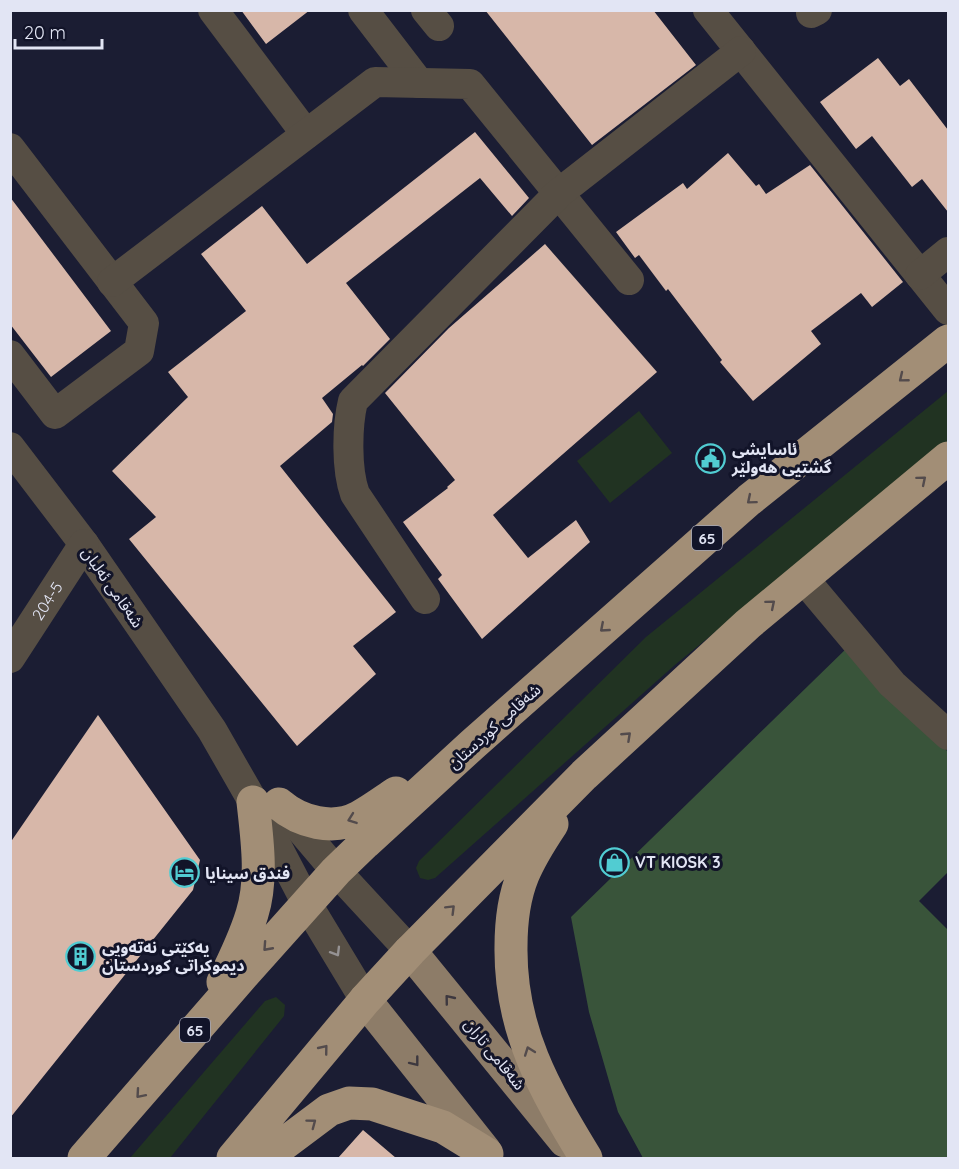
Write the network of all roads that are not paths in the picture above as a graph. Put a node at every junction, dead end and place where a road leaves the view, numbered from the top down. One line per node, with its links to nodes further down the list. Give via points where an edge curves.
1 (213, 10): 6 (street)
2 (363, 10): 5 (street)
3 (708, 10): 4 (street)
4 (741, 51): 8 (street); 10 (street)
5 (419, 83): 6 (street, via 375,82); 8 (street, via 470,84)
6 (306, 135): 12 (street)
7 (10, 148): 12 (street)
8 (559, 193): 11 (street); 20 (street, via 353,401 349,427 355,494)
9 (948, 252): 10 (street)
10 (921, 275): 13 (street)
11 (629, 280)
12 (112, 282): 15 (street, via 144,323 139,351 55,414)
13 (948, 310)
14 (948, 341): 23 (highway, شەقامی کوردستان / 65, one-way to 23, via 749,500)
15 (10, 355)
16 (10, 447): 18 (street, شەقامی ئەلبان)
17 (948, 458): 19 (highway, one-way to 17)
18 (84, 544): 21 (street, 204-5); 25 (street, شەقامی ئەلبان)
19 (803, 578): 22 (street, via 892,684); 24 (highway, one-way to 19)
20 (425, 599)
21 (10, 658)
22 (948, 735)
23 (473, 744): 25 (highway, one-way to 25, via 347,822 319,824); 26 (highway, شەقامی کوردستان / 65)
24 (584, 775): 28 (highway, one-way to 24); 36 (highway, one-way to 24, via 556,1110 531,1057 517,1015 511,972 511,923 522,876)
25 (266, 803): 26 (street, شەقامی ئەلبان); 27 (street, شەقامی ئەلبان); 30 (highway, via 253,913 209,1010)
26 (336, 872): 27 (highway, شەقامی کوردستان / 65); 28 (street, شەقامی ئەلبان)
27 (307, 904): 29 (street, شەقامی ئەلبان, one-way to 29); 30 (highway, شەقامی کوردستان / 65, one-way to 30)
28 (410, 951): 29 (highway); 35 (main road, شەقامی تاران, one-way to 28)
29 (365, 1000): 31 (main road, one-way to 31); 33 (highway, one-way to 29)
30 (177, 1051): 32 (highway, شەقامی کوردستان / 65, one-way to 32)
31 (489, 1156): 34 (highway, one-way to 31, via 329,1110 349,1102 372,1104 443,1127)
32 (84, 1158)
33 (233, 1158)
34 (265, 1158)
35 (579, 1158)
36 (586, 1158)

